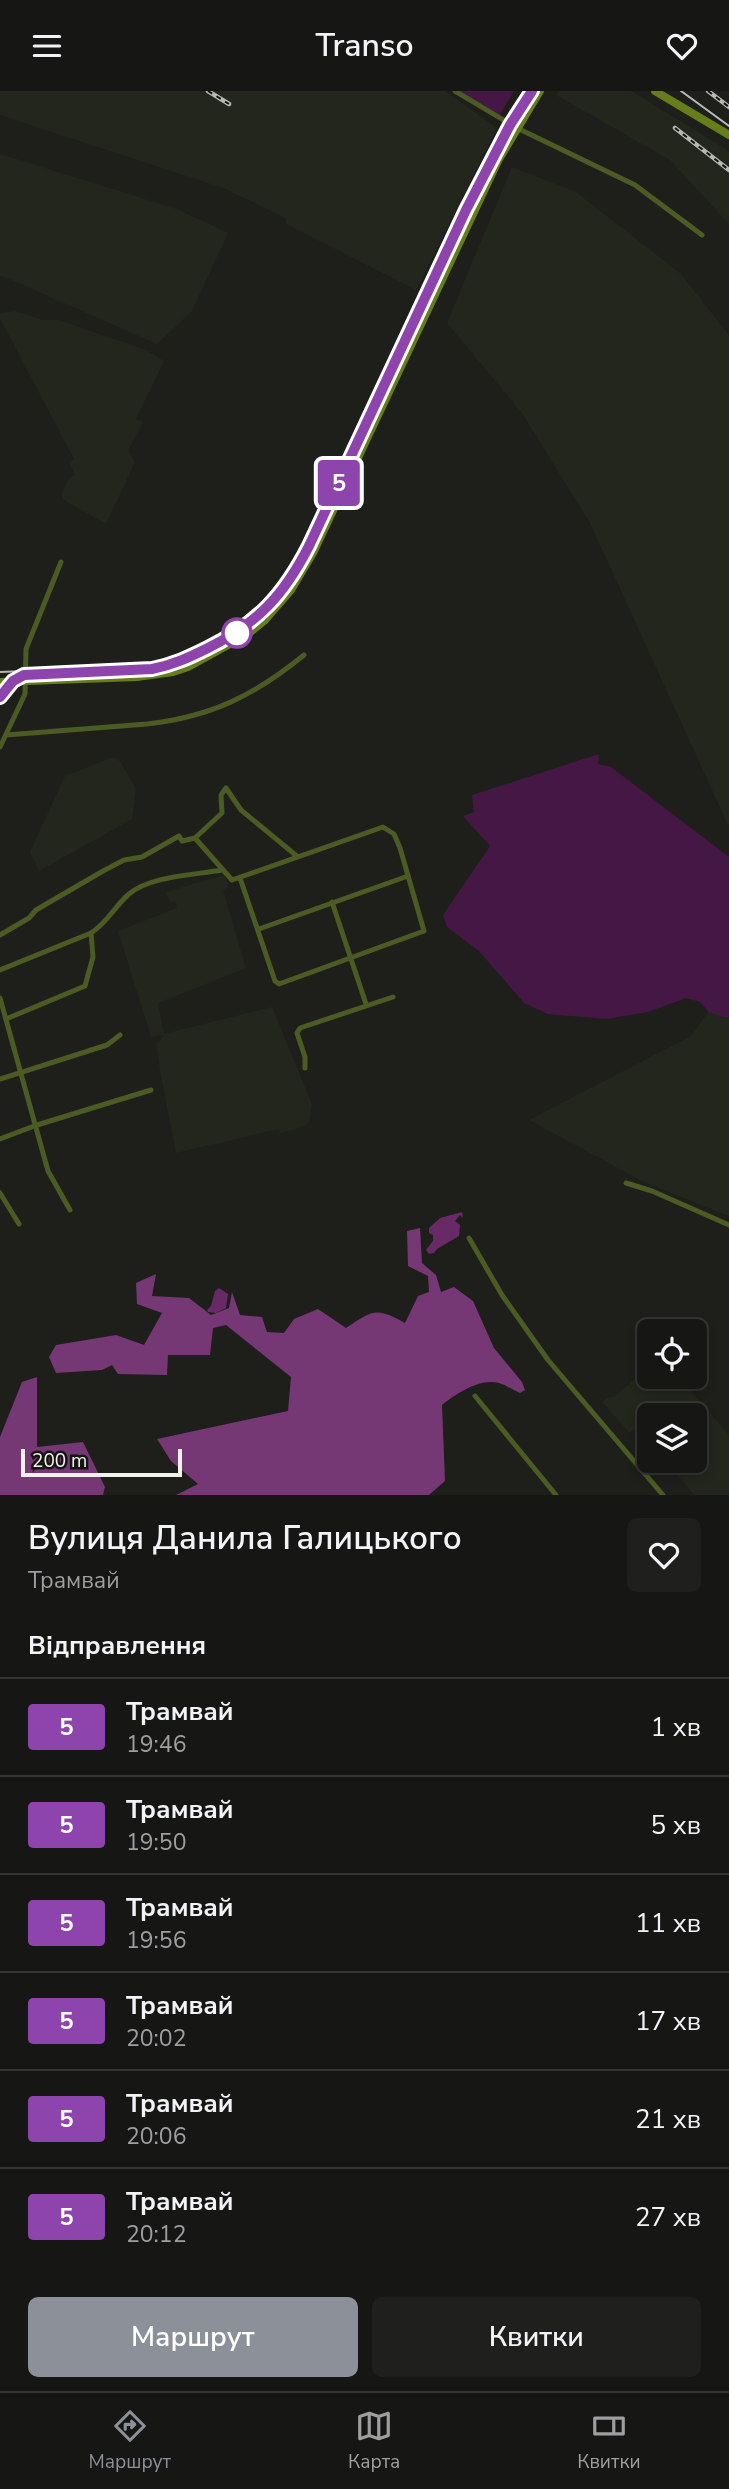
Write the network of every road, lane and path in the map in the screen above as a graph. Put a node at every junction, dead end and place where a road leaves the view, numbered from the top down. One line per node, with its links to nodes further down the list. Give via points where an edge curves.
1 (455, 91): 4 (street)
2 (540, 91): 4 (street)
3 (655, 91): 5 (street)
4 (517, 128): 6 (street, via 635,185); 9 (street, via 313,553 278,606 248,634 173,672)
5 (729, 135)
6 (702, 235)
7 (61, 562): 9 (street, via 26,649)
8 (304, 655): 11 (street, via 248,695 203,713 159,723)
9 (24, 681): 10 (street); 11 (street, via 25,694)
10 (0, 682)
11 (6, 735): 12 (street)
12 (0, 747)
13 (195, 838): 14 (street, via 222,814 221,795 226,788 241,810); 15 (street); 21 (street, via 182,841 179,836 142,857 124,860)
14 (298, 857): 16 (street, via 383,827 394,834); 17 (street)
15 (222, 870): 17 (street, via 232,880); 20 (street, via 139,887)
16 (408, 876): 18 (street); 22 (street, via 424,931)
17 (240, 878): 19 (street)
18 (332, 902): 19 (street); 22 (street)
19 (259, 929): 22 (street, via 279,984)
20 (91, 933): 23 (street); 27 (street, via 93,957 85,986)
21 (0, 935)
22 (350, 957): 26 (street)
23 (0, 970)
24 (393, 997): 26 (street)
25 (0, 998): 27 (street)
26 (366, 1004): 29 (street, via 304,1025 297,1033)
27 (6, 1019): 30 (street)
28 (120, 1035): 30 (street, via 107,1045)
29 (306, 1068)
30 (20, 1073): 31 (street); 33 (street)
31 (0, 1079)
32 (151, 1090): 33 (street)
33 (37, 1125): 34 (street); 37 (street, via 48,1171)
34 (0, 1139)
35 (626, 1183): 39 (street)
36 (0, 1193): 38 (street)
37 (70, 1210)
38 (19, 1224)
39 (729, 1225)
40 (469, 1238): 43 (street, via 548,1360)
41 (475, 1396): 42 (street)
42 (556, 1495)
43 (663, 1495)

